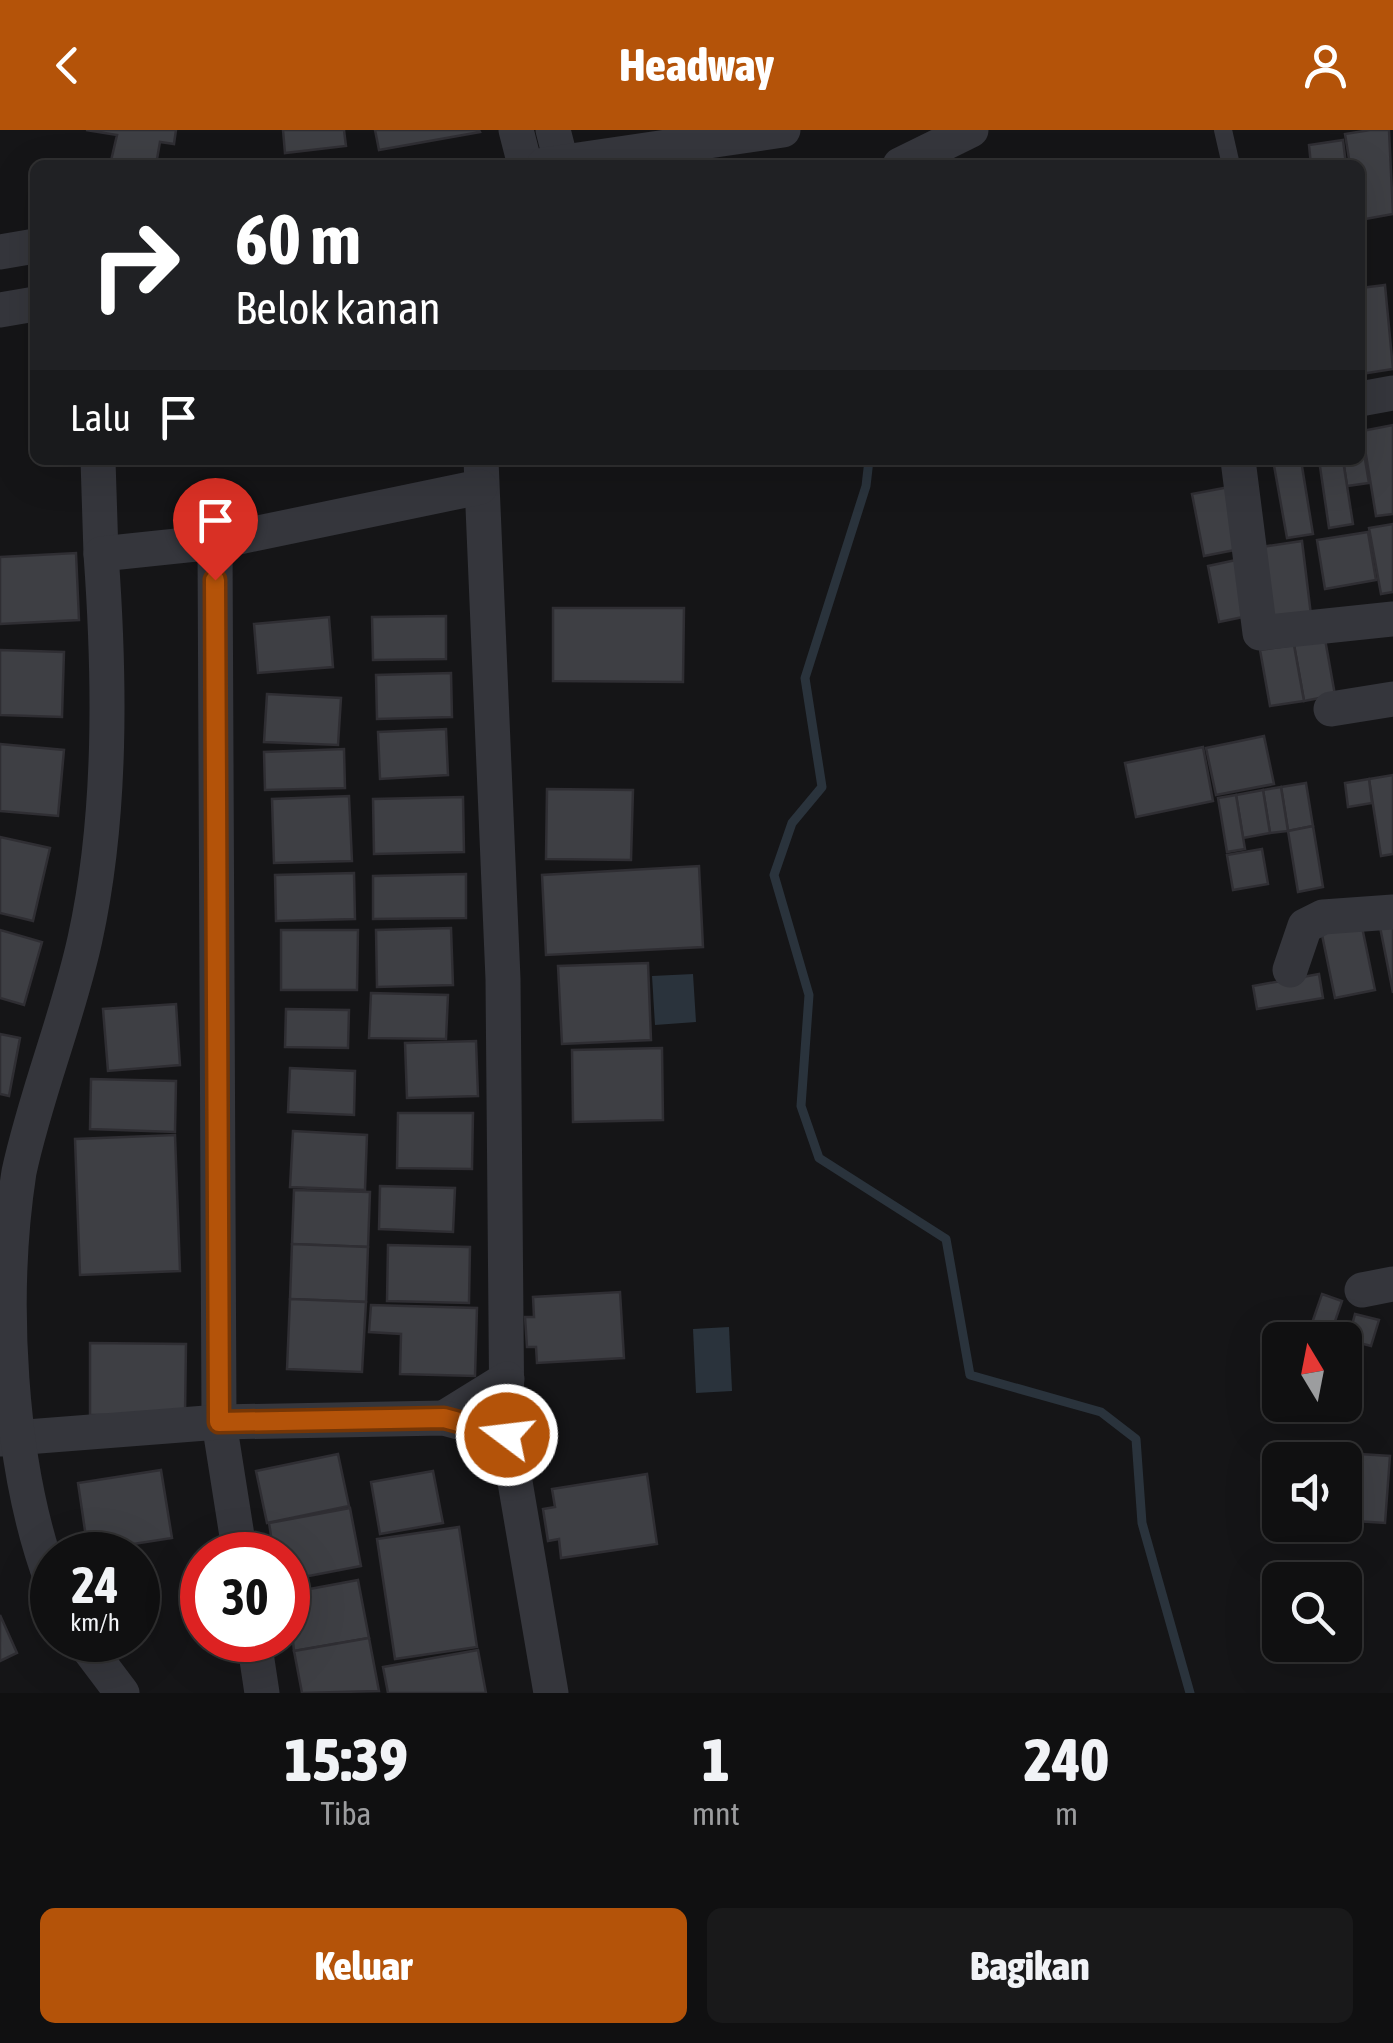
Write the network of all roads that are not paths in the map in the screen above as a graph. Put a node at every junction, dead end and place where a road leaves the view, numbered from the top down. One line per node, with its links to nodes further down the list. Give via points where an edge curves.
1 (516, 130): 6 (street)
2 (783, 130): 5 (street)
3 (971, 130): 7 (street)
4 (1223, 130): 8 (lane)
5 (555, 155)
6 (524, 160)
7 (910, 160)
8 (1230, 160)
9 (30, 247): 10 (street)
10 (0, 252)
11 (30, 305): 12 (street)
12 (0, 310)
13 (1393, 393): 14 (street)
14 (1365, 398)
15 (98, 465): 19 (street)
16 (1239, 465): 20 (street, via 1260,633)
17 (480, 474): 18 (street); 25 (street, via 502,979)
18 (215, 542): 19 (street); 27 (street)
19 (102, 554): 29 (street, via 102,806 86,937 19,1173 3,1306)
20 (1393, 619)
21 (1393, 699): 22 (street)
22 (1331, 709)
23 (1393, 912): 24 (street, via 1323,918 1305,926)
24 (1290, 970)
25 (507, 1379): 26 (street); 28 (street)
26 (444, 1418): 27 (street); 28 (street)
27 (219, 1422): 29 (street); 31 (street)
28 (507, 1435): 36 (street)
29 (9, 1439): 30 (street)
30 (36, 1532)
31 (236, 1532)
32 (99, 1662): 34 (street)
33 (257, 1662): 35 (street)
34 (122, 1693)
35 (262, 1693)
36 (551, 1693)

